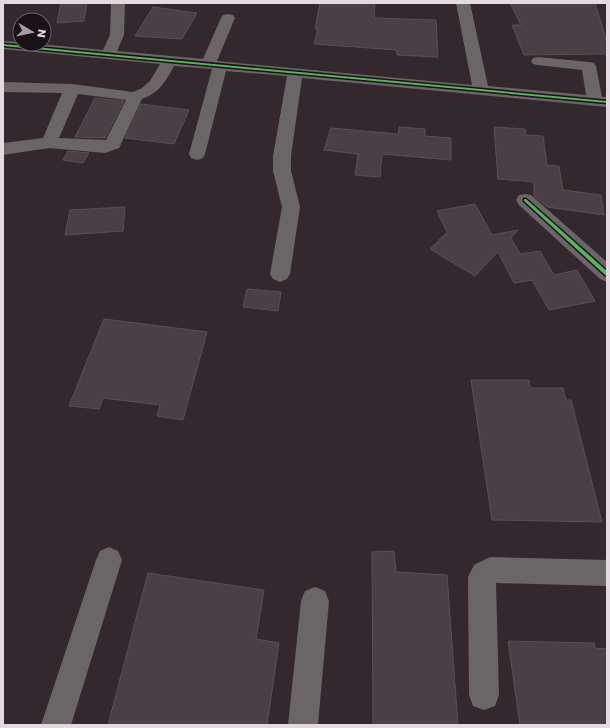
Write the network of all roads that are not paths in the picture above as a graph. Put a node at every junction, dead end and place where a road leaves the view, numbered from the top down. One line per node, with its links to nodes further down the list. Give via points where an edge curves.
1 (118, 3): 5 (street, via 117,35)
2 (464, 3): 12 (street)
3 (228, 18): 8 (street)
4 (3, 45): 5 (street)
5 (108, 56): 6 (street)
6 (169, 61): 8 (street); 13 (street, via 155,86)
7 (538, 62): 14 (street, via 589,66)
8 (214, 65): 9 (street); 17 (street)
9 (295, 72): 12 (street); 19 (street, via 282,156 283,178 290,195 291,207)
10 (3, 87): 11 (street)
11 (72, 89): 13 (street); 15 (street)
12 (481, 89): 14 (street)
13 (133, 97): 15 (street, via 134,100 113,144 106,147)
14 (601, 101)
15 (49, 143): 16 (street)
16 (3, 149)
17 (197, 154)
18 (525, 200): 20 (street)
19 (280, 274)
20 (607, 274)
21 (108, 560): 25 (street)
22 (607, 572): 24 (street, via 502,570 485,573 482,577)
23 (315, 601): 26 (street)
24 (484, 695)
25 (56, 725)
26 (303, 725)

